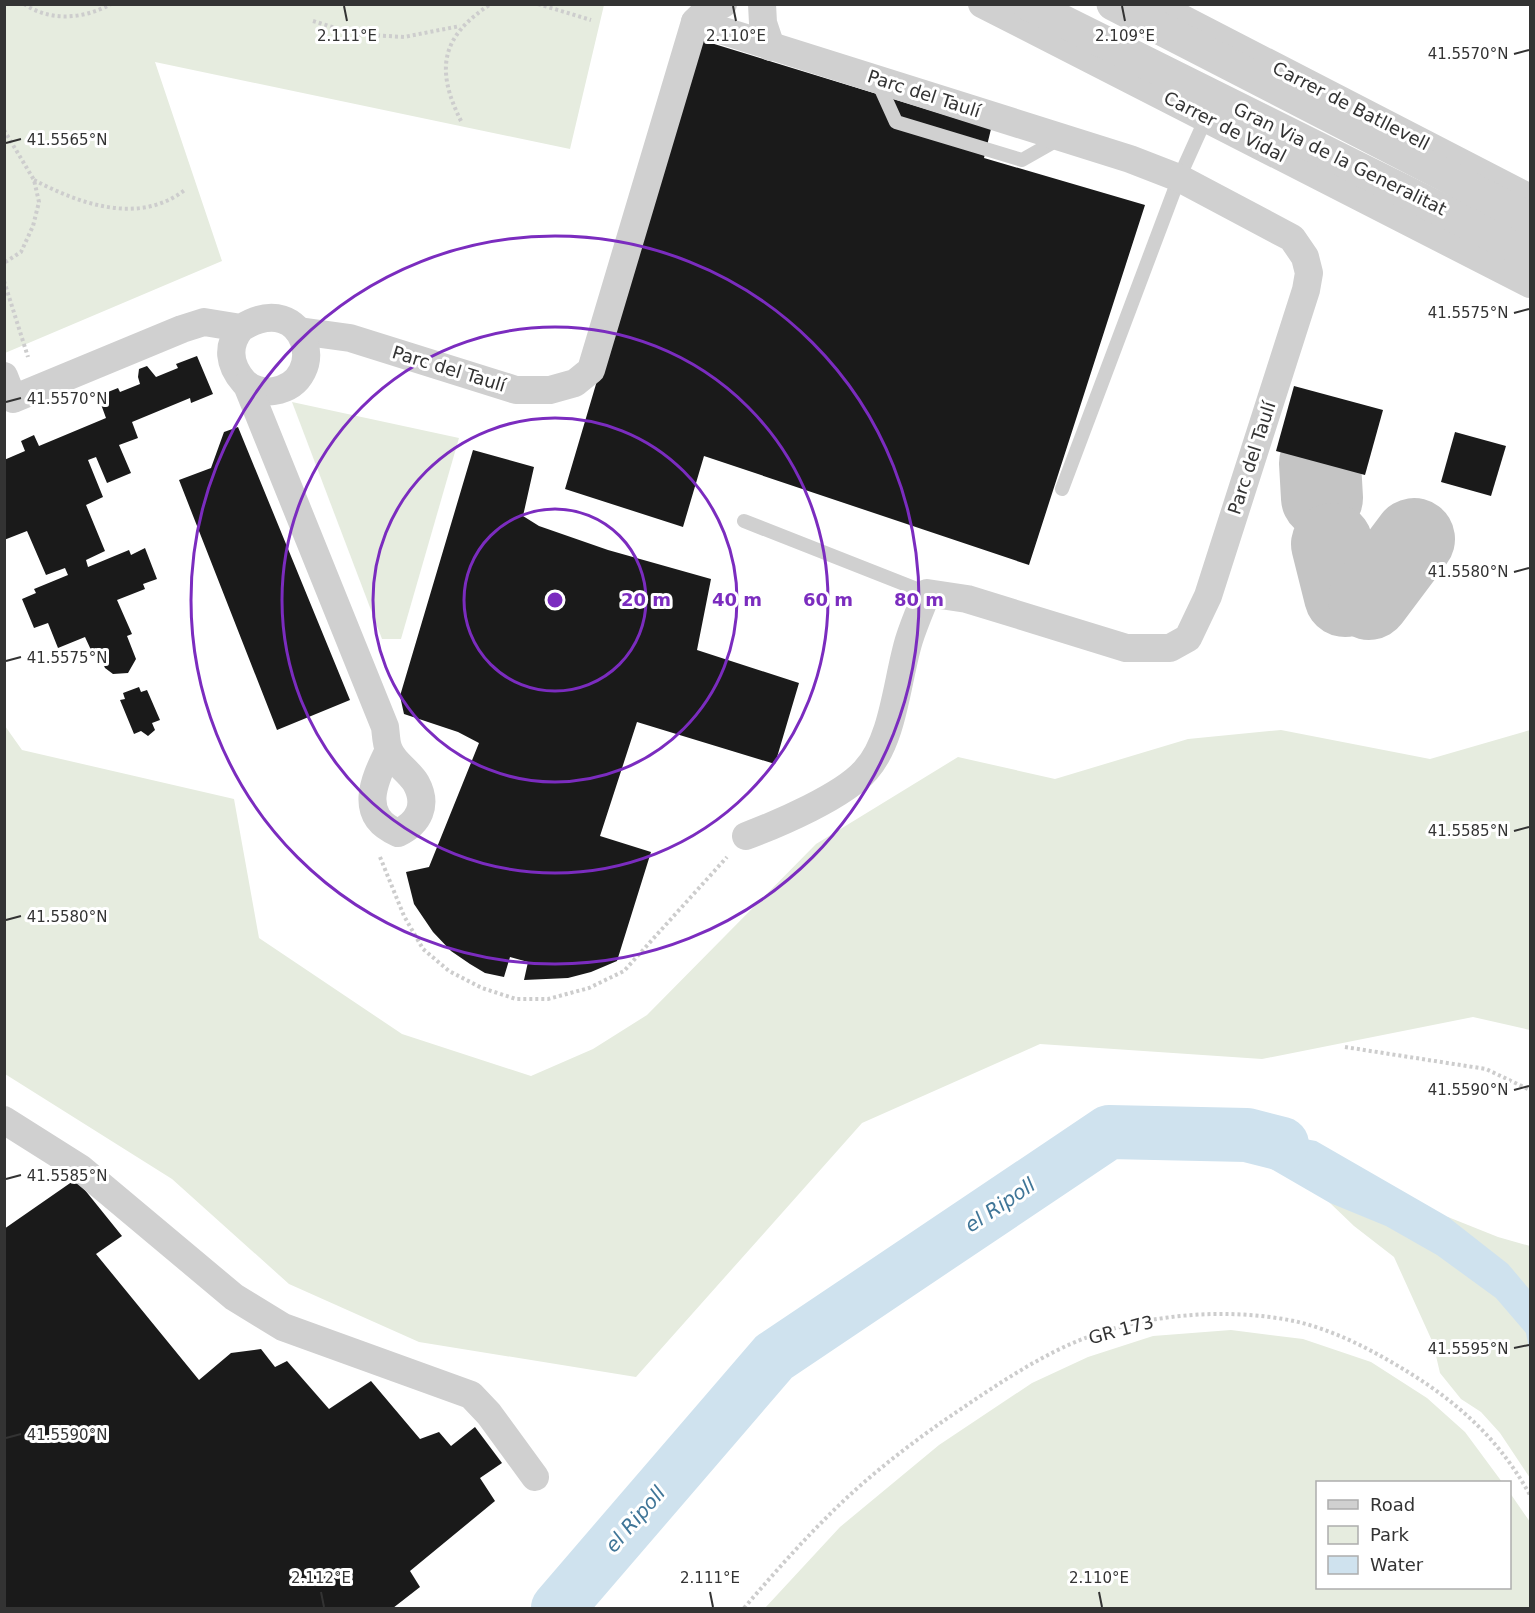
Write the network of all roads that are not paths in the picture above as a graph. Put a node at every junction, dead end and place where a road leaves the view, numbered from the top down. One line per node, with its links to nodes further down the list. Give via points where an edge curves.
1 (723, 4): 7 (street)
2 (762, 4): 8 (street)
3 (982, 4): 10 (street, Carrer de Vidal)
4 (1028, 4): 9 (street, Gran Via de la Generalitat)
5 (1113, 4): 6 (street, Gran Via de la Generalitat)
6 (1167, 13): 9 (street); 12 (street, Carrer de Batllevell); 13 (street, Gran Via de la Generalitat)
7 (695, 22): 8 (street, Parc del Taulí); 17 (street, Parc del Taulí, via 591,370 576,383 550,390 516,390 350,338)
8 (771, 47): 11 (street, Parc del Taulí)
9 (1149, 64): 14 (street, Gran Via de la Generalitat)
10 (1206, 118): 11 (lane); 15 (street, Carrer de Vidal)
11 (1179, 178): 20 (lane); 22 (street, Parc del Taulí, via 1292,237 1305,257 1309,273 1208,596 1188,638 1170,648 1126,648 967,599)
12 (1530, 198)
13 (1530, 219)
14 (1530, 254)
15 (1530, 284)
16 (241, 328): 17 (street, Parc del Taulí, via 257,318 270,316); 18 (street, via 230,353 234,370); 19 (street, via 204,322)
17 (299, 331): 18 (street, via 306,361 297,380 271,392)
18 (247, 385): 23 (street, via 385,727)
19 (7, 392)
20 (1062, 489)
21 (744, 521): 22 (lane)
22 (927, 593): 24 (street, via 909,639 889,722 866,770 788,821)
23 (389, 750): 23 (street, via 377,775 372,806 383,826 399,833 411,827 420,813 421,798 416,783)
24 (746, 836)
25 (4, 1120): 26 (street, via 80,1168 234,1297 283,1327 471,1395)
26 (535, 1477)

